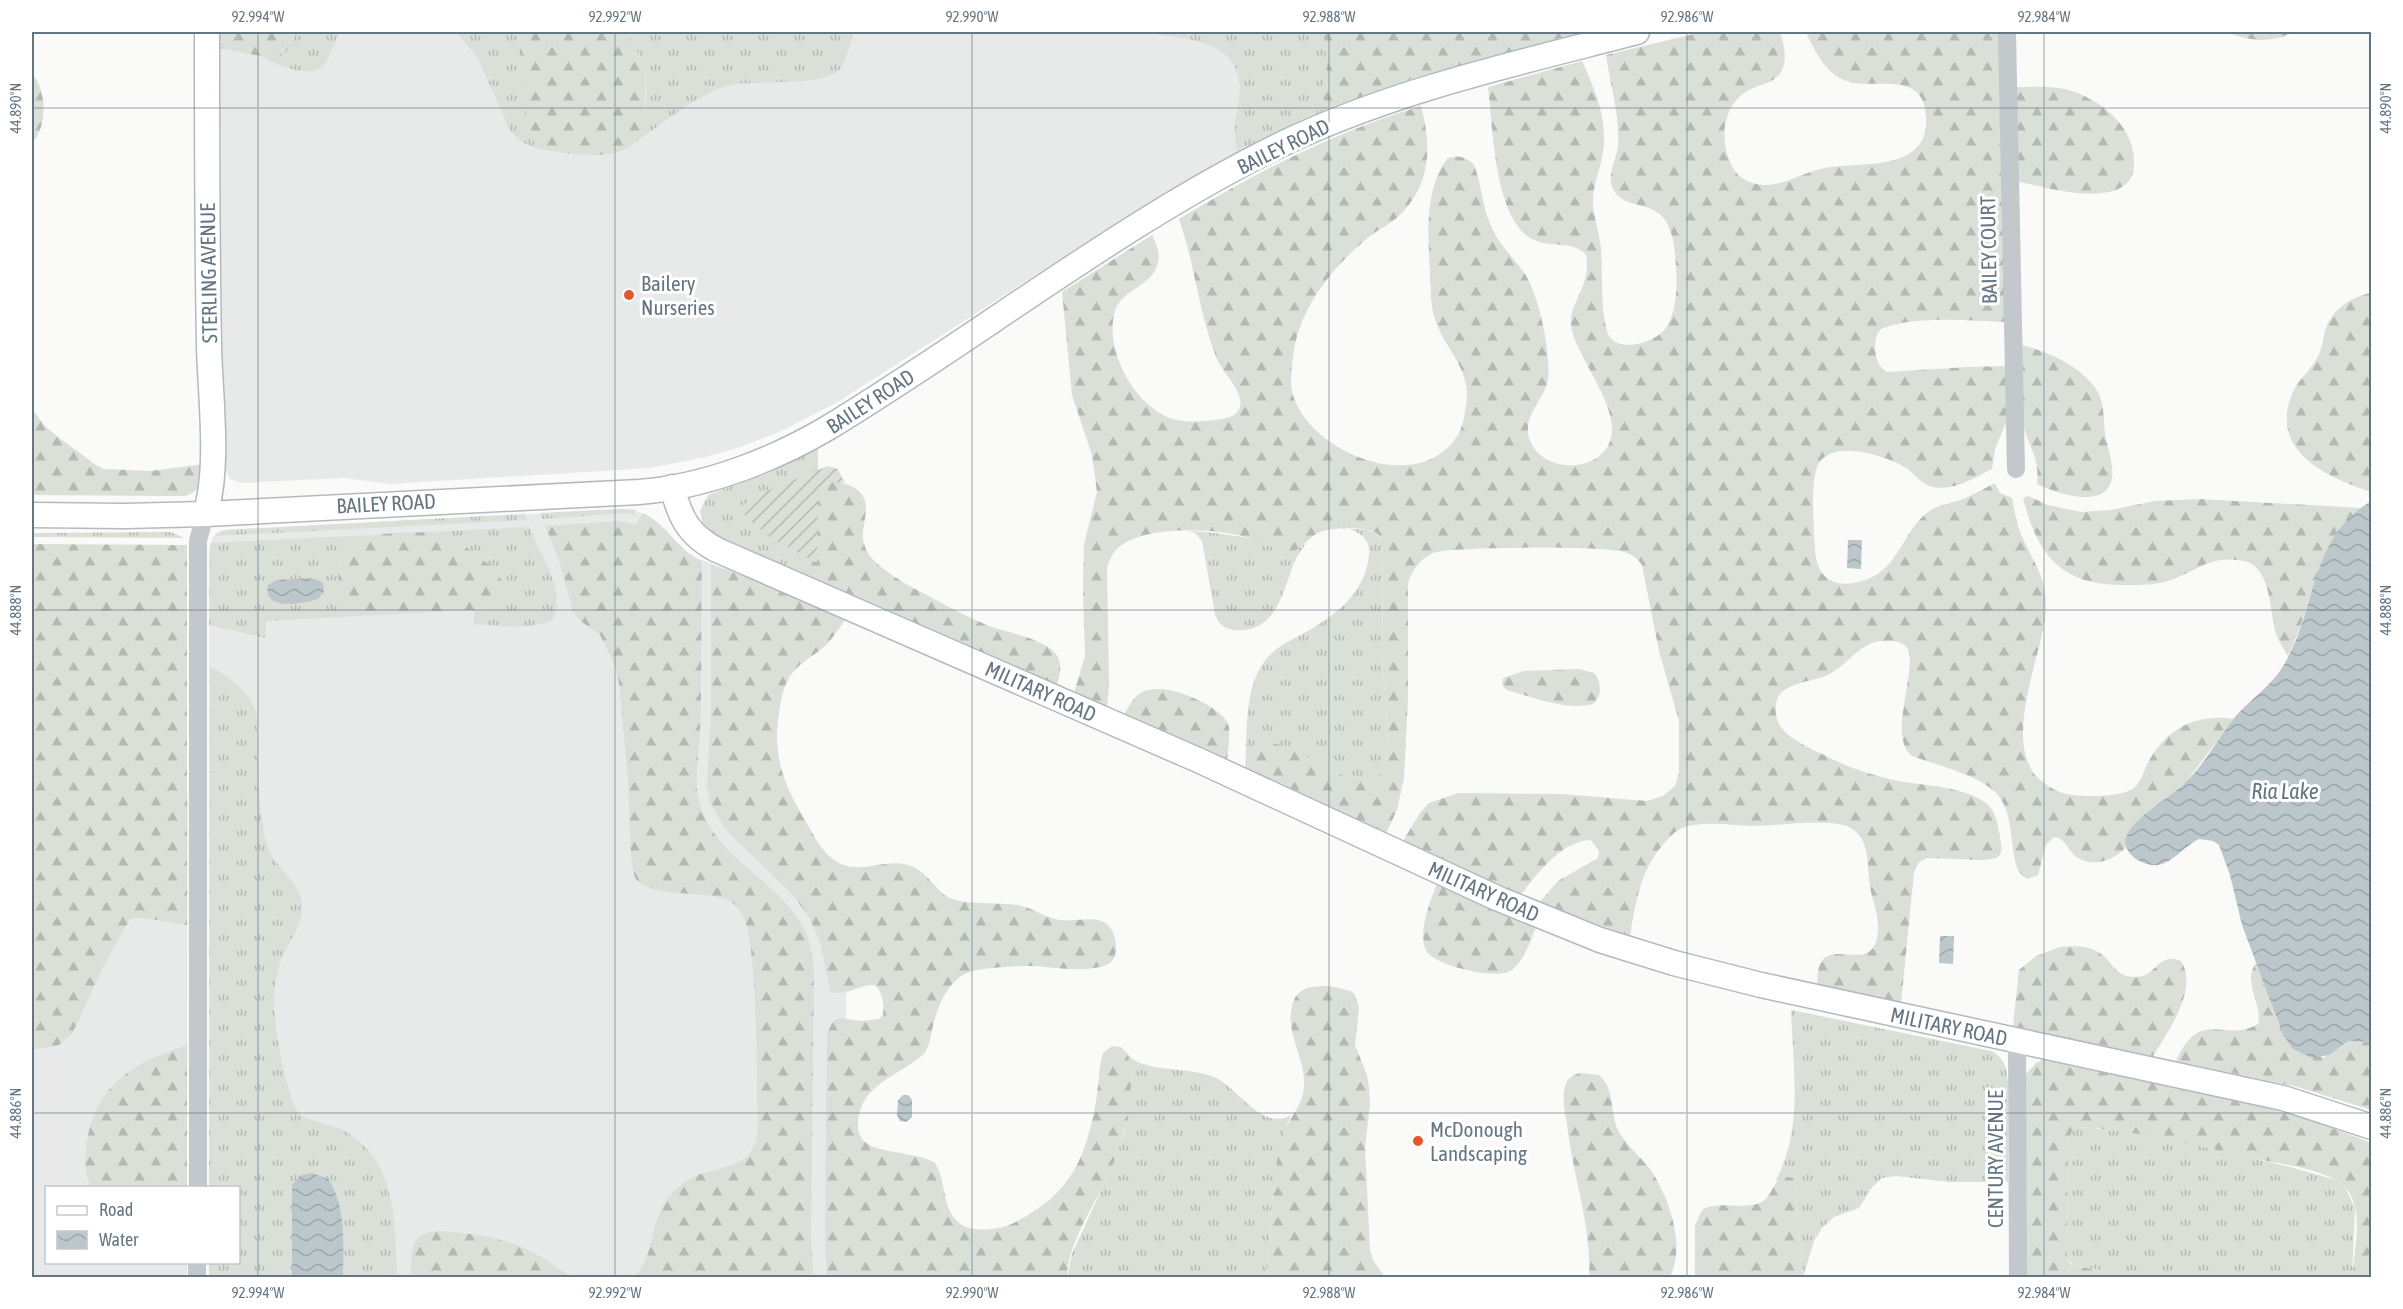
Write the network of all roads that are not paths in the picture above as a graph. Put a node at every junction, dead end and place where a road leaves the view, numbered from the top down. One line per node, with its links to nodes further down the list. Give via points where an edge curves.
1 (207, 32): 6 (street, STERLING AVENUE, via 212,464)
2 (1637, 32): 5 (street, BAILEY ROAD, via 1418,91 1286,142 1127,233 816,435 752,465)
3 (2007, 32): 4 (street, BAILEY COURT)
4 (2016, 469)
5 (672, 487): 6 (street, BAILEY ROAD, via 639,492); 8 (street, MILITARY ROAD, via 687,528 717,550 1183,753 1539,916 1634,951 1715,974)
6 (205, 513): 7 (street, BAILEY ROAD); 10 (street, via 198,541)
7 (32, 515)
8 (2017, 1040): 9 (street, MILITARY ROAD, via 2283,1098); 11 (street, CENTURY AVENUE)
9 (2372, 1126)
10 (198, 1186)
11 (2018, 1278)

